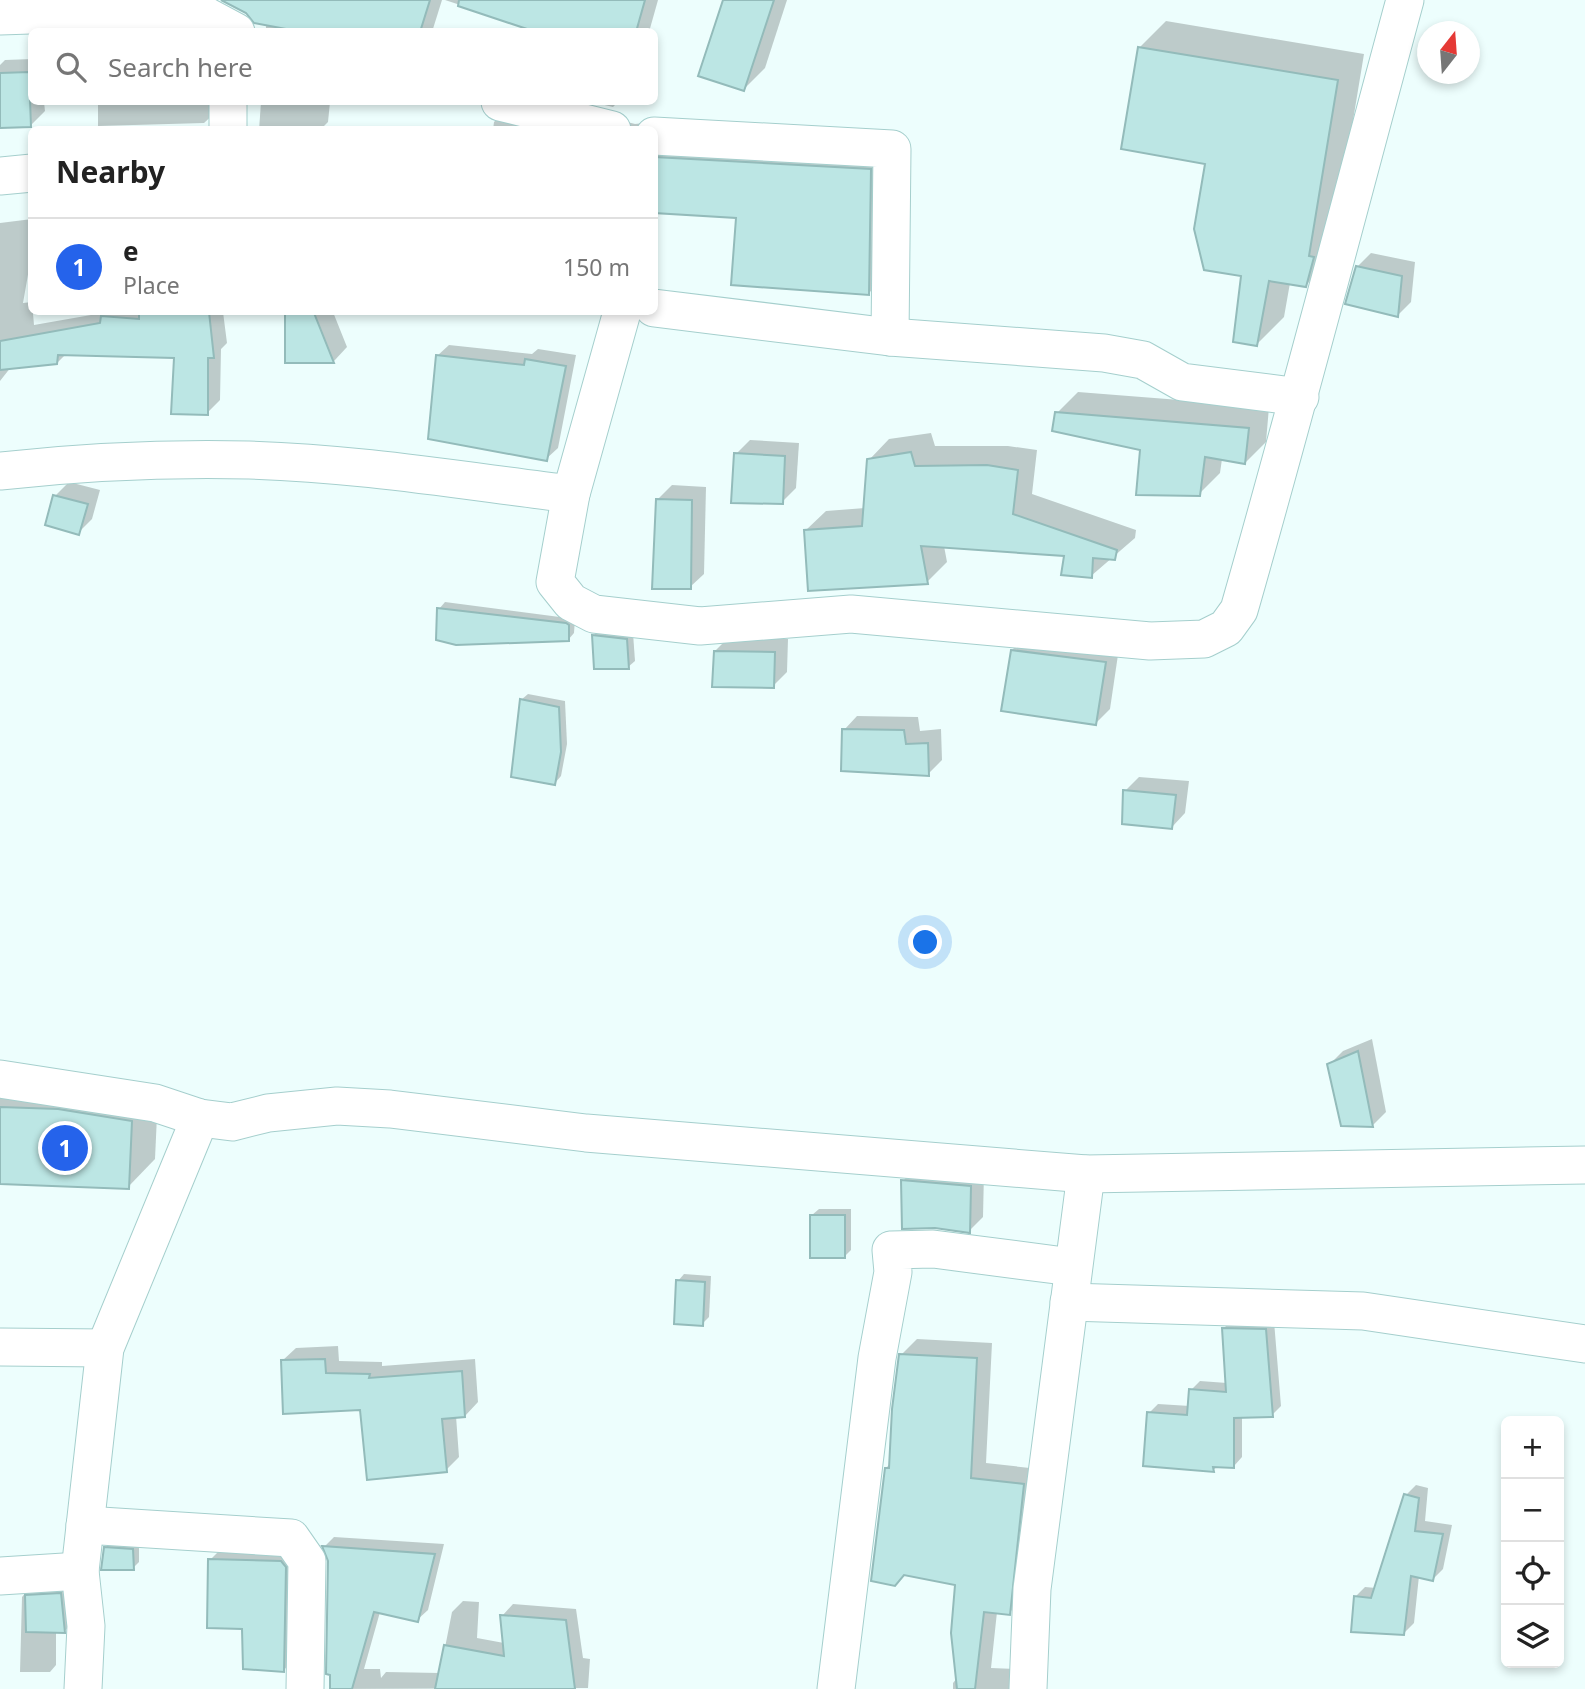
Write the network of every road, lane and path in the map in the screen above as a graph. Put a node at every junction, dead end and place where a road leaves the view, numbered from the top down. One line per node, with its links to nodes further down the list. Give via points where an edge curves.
1 (1405, 0): 14 (street)
2 (0, 16): 3 (street, via 181,10 208,17)
3 (226, 28)
4 (228, 105): 6 (street)
5 (512, 105): 7 (street)
6 (228, 126)
7 (596, 126)
8 (658, 136): 13 (street, via 892,149)
9 (28, 173): 10 (street)
10 (0, 176)
11 (658, 308): 13 (street)
12 (621, 315): 16 (street)
13 (890, 337): 14 (street, via 1104,353 1143,360 1182,382)
14 (1300, 397): 16 (street, via 1239,610 1226,628 1204,639 1150,641 851,614 700,626 594,614 571,602 555,582)
15 (0, 471): 16 (street, via 120,460 251,460)
16 (571, 494)
17 (0, 1079): 18 (street, via 155,1103)
18 (200, 1118): 20 (street, via 232,1122 337,1106 390,1109 586,1133); 24 (street)
19 (1585, 1165): 20 (street)
20 (1086, 1174): 21 (street)
21 (1070, 1285): 22 (street, via 1363,1311); 30 (street, via 933,1249 891,1250 893,1272 877,1358); 31 (street, via 1032,1589)
22 (1585, 1344)
23 (0, 1347): 24 (street)
24 (106, 1348): 25 (street)
25 (85, 1524): 26 (street); 29 (street, via 291,1538 307,1561)
26 (80, 1571): 27 (street); 28 (street, via 86,1626)
27 (0, 1576)
28 (83, 1689)
29 (305, 1689)
30 (836, 1689)
31 (1028, 1689)

